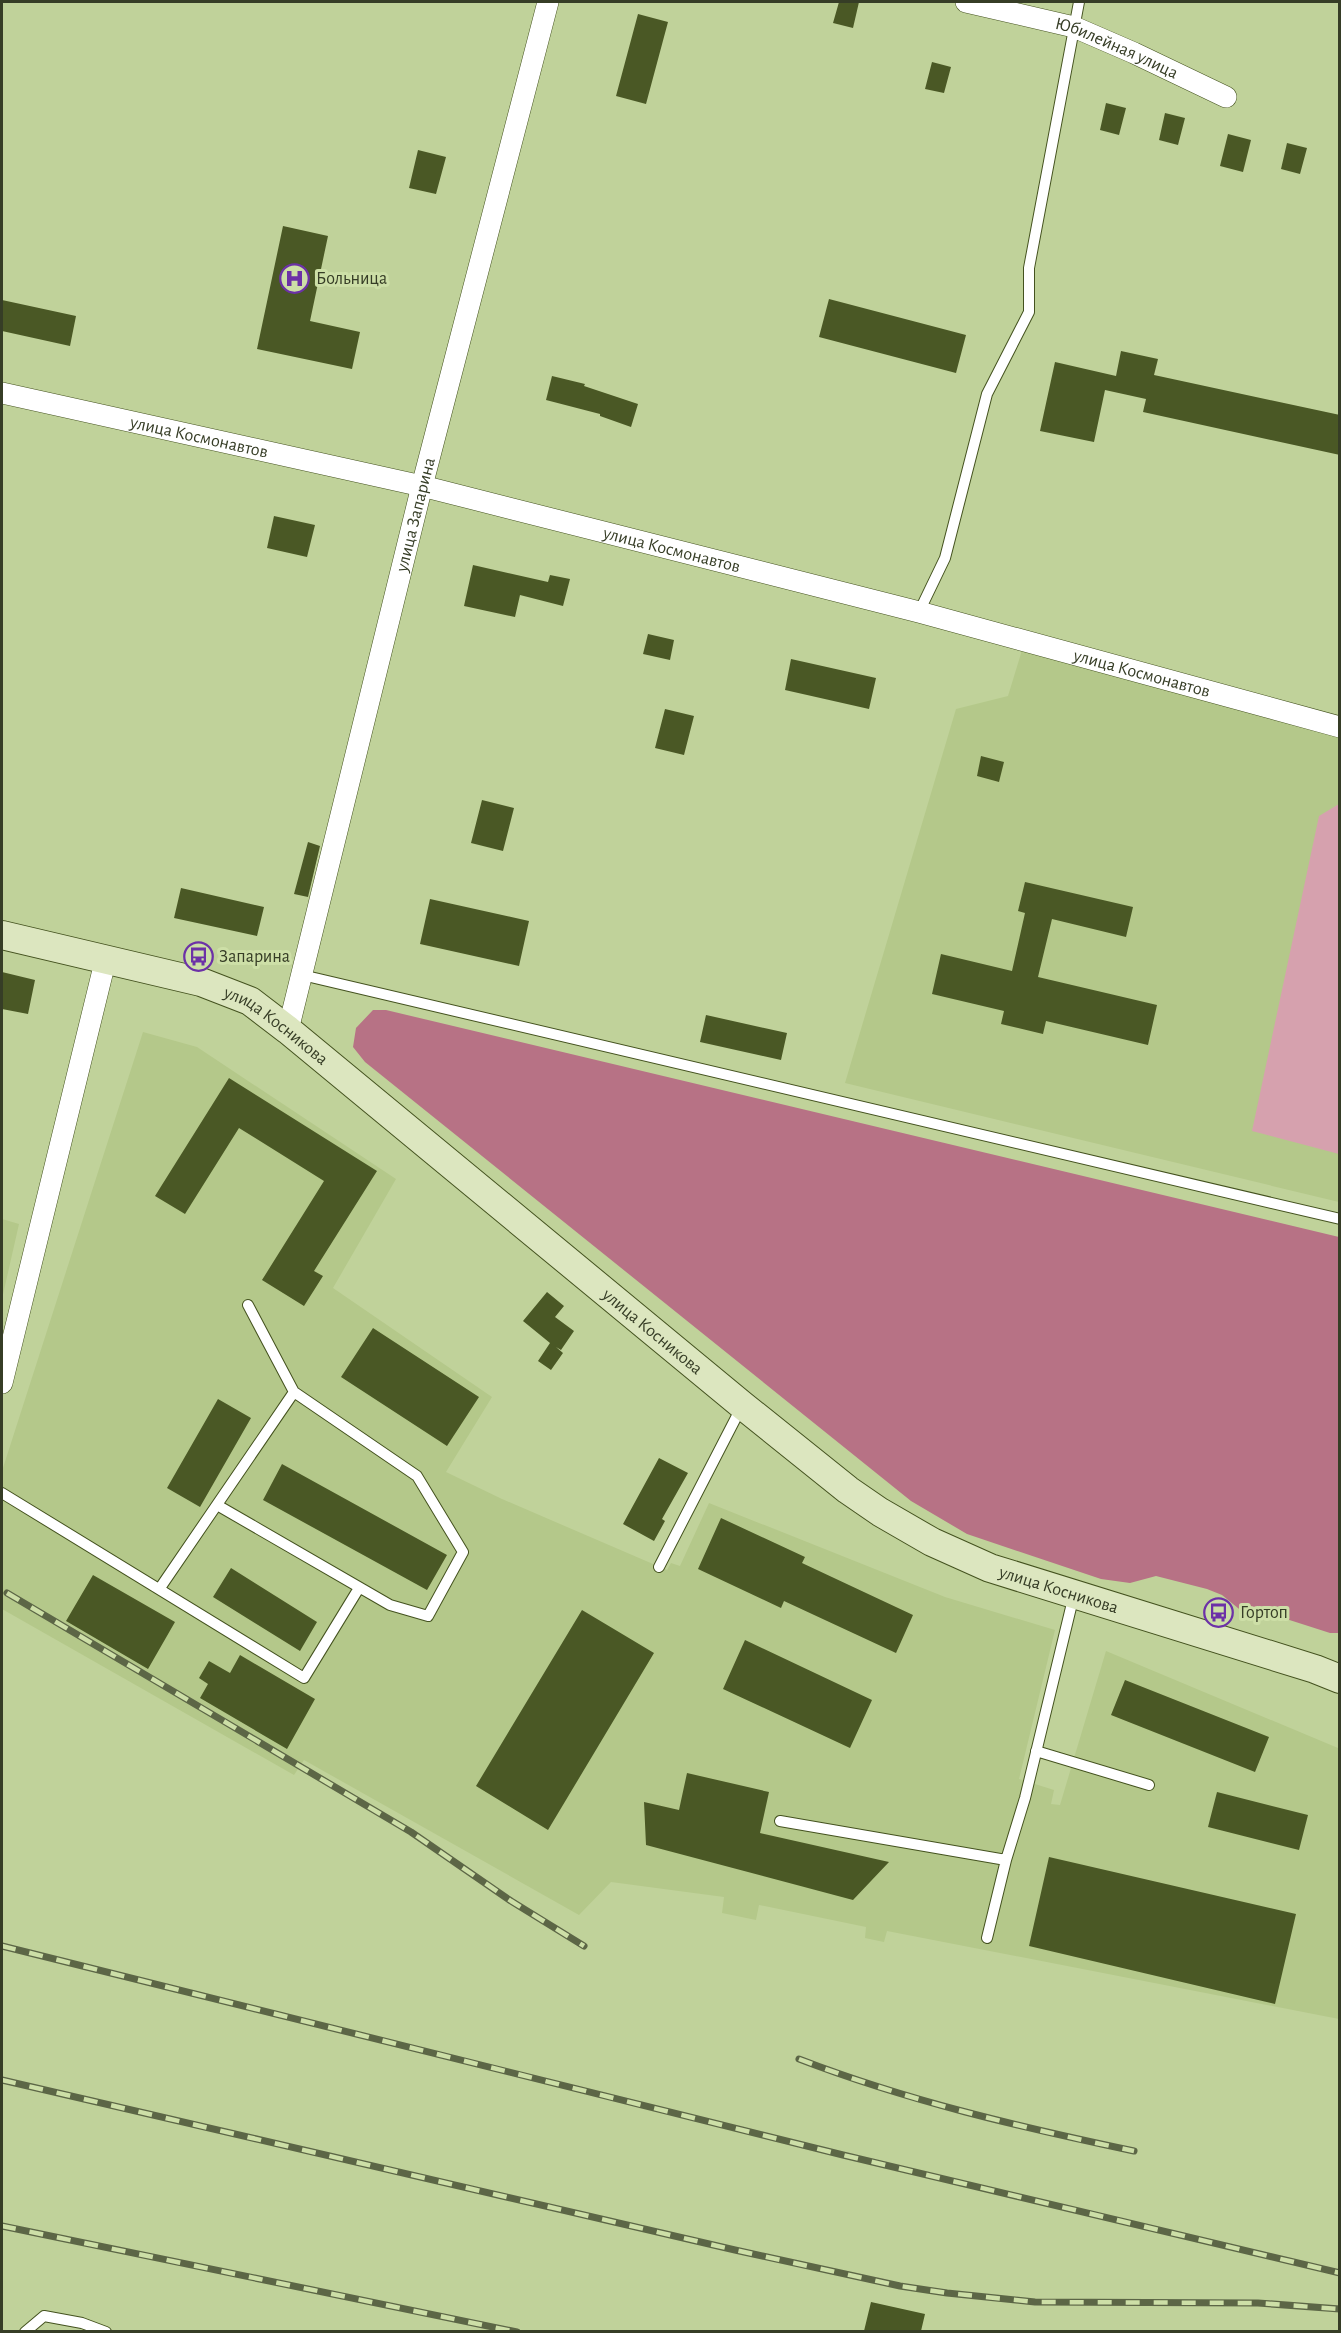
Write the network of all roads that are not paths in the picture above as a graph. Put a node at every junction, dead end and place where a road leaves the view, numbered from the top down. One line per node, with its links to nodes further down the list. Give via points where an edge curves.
1 (548, 2): 7 (street, улица Запарина)
2 (966, 2): 4 (street, Юбилейная улица)
3 (1079, 2): 4 (lane)
4 (1074, 27): 5 (street, Юбилейная улица); 8 (lane, via 1029,268 1029,312 987,394 945,558)
5 (1226, 98)
6 (2, 393): 7 (street, улица Космонавтов)
7 (422, 486): 8 (street, улица Космонавтов); 12 (street, улица Запарина)
8 (919, 612): 9 (street, улица Космонавтов)
9 (1340, 727)
10 (2, 935): 11 (street, улица Косникова)
11 (106, 958): 13 (street, улица Косникова, via 228,991 250,1001); 16 (street)
12 (302, 975): 13 (street, улица Запарина); 14 (lane)
13 (288, 1030): 18 (street, улица Косникова)
14 (1340, 1219)
15 (248, 1305): 17 (lane)
16 (2, 1383)
17 (294, 1392): 20 (lane); 23 (lane, via 417,1476 463,1552 428,1616 390,1605)
18 (742, 1406): 21 (lane); 24 (street, улица Косникова, via 848,1490 932,1542 990,1568)
19 (2, 1493): 22 (lane)
20 (217, 1504): 22 (lane); 23 (lane)
21 (659, 1567)
22 (160, 1588): 23 (lane, via 304,1678)
23 (359, 1588)
24 (1075, 1595): 25 (street, улица Косникова); 27 (lane)
25 (1331, 1670): 26 (street)
26 (1340, 1695)
27 (1036, 1751): 28 (lane); 30 (lane)
28 (1149, 1785)
29 (780, 1821): 30 (lane)
30 (1005, 1860): 31 (lane)
31 (987, 1938)
32 (25, 2331): 33 (lane, via 44,2316)
33 (106, 2331)

